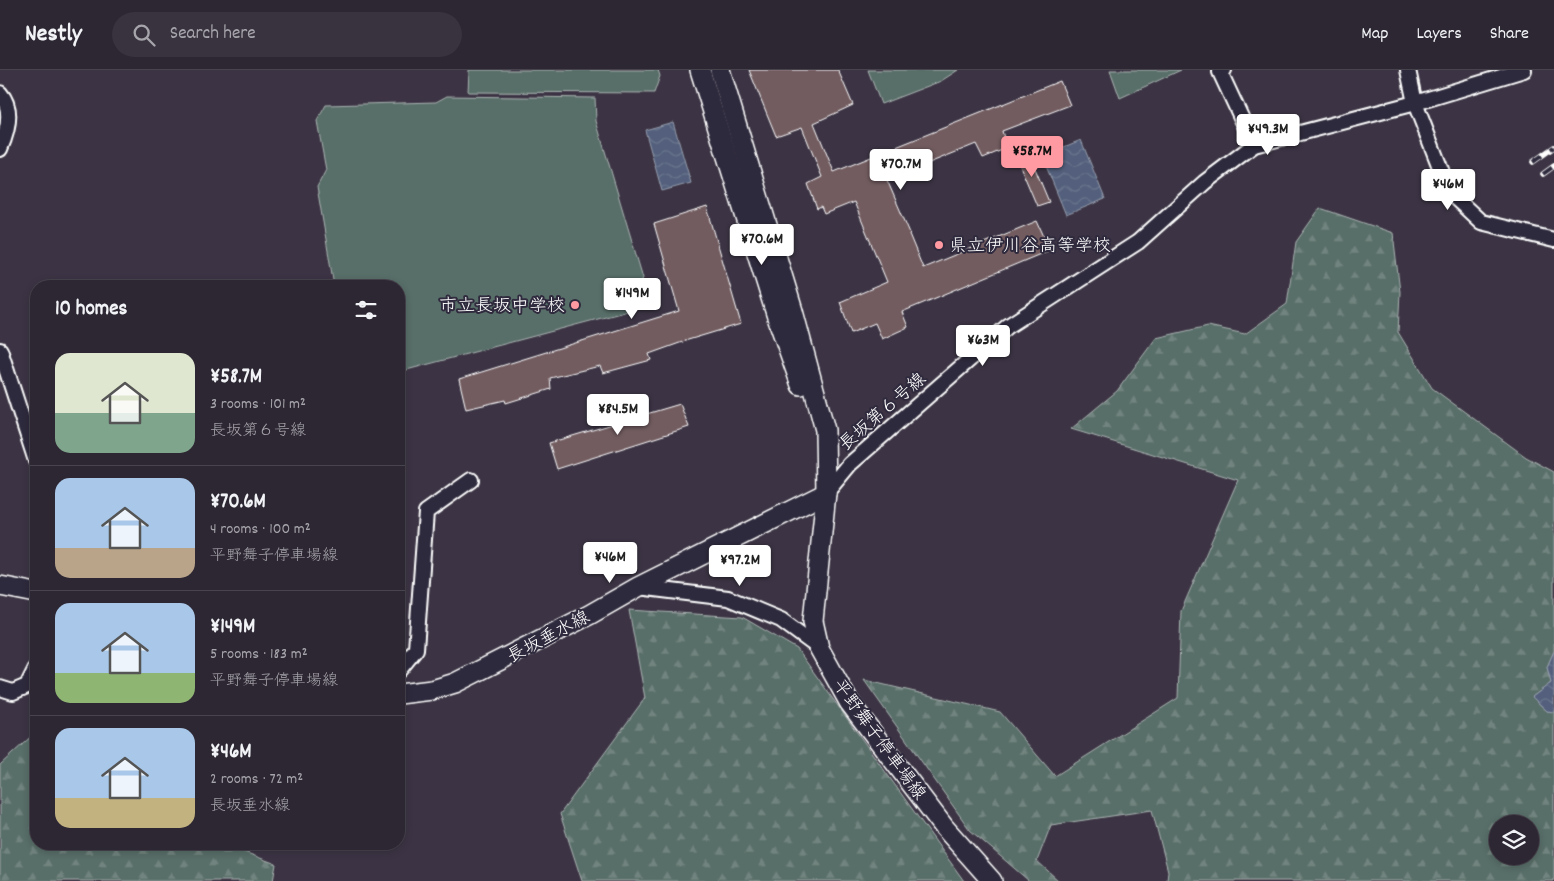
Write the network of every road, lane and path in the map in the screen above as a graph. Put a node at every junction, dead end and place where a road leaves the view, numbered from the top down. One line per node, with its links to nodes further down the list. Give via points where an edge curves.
1 (700, 70): 13 (main road, 平野舞子停車場線, via 777,317)
2 (720, 70): 13 (main road, 平野舞子停車場線, via 793,311 825,430)
3 (1224, 70): 8 (street, via 1220,72)
4 (1408, 70): 7 (street)
5 (1524, 70): 7 (street)
6 (0, 93): 9 (street, via 7,101 9,117)
7 (1415, 103): 8 (street); 10 (street, via 1450,193 1481,222)
8 (1254, 145): 15 (street, 長坂第６号線, via 1205,182 1138,242 1008,326 850,464)
9 (0, 149)
10 (1554, 240)
11 (0, 350): 12 (street)
12 (30, 442)
13 (827, 457): 15 (main road, 平野舞子停車場線)
14 (470, 480): 20 (street, via 426,512 416,649)
15 (826, 493): 17 (main road, 長坂垂水線); 19 (main road, 平野舞子停車場線, via 813,621)
16 (0, 586): 18 (main road)
17 (638, 587): 19 (street, via 728,598 781,620); 23 (main road, 長坂垂水線, via 455,683)
18 (30, 592)
19 (819, 648): 24 (main road, 平野舞子停車場線, via 849,702 944,827)
20 (405, 663)
21 (30, 680): 22 (street, via 27,686 13,692)
22 (0, 688)
23 (405, 693)
24 (992, 881)

